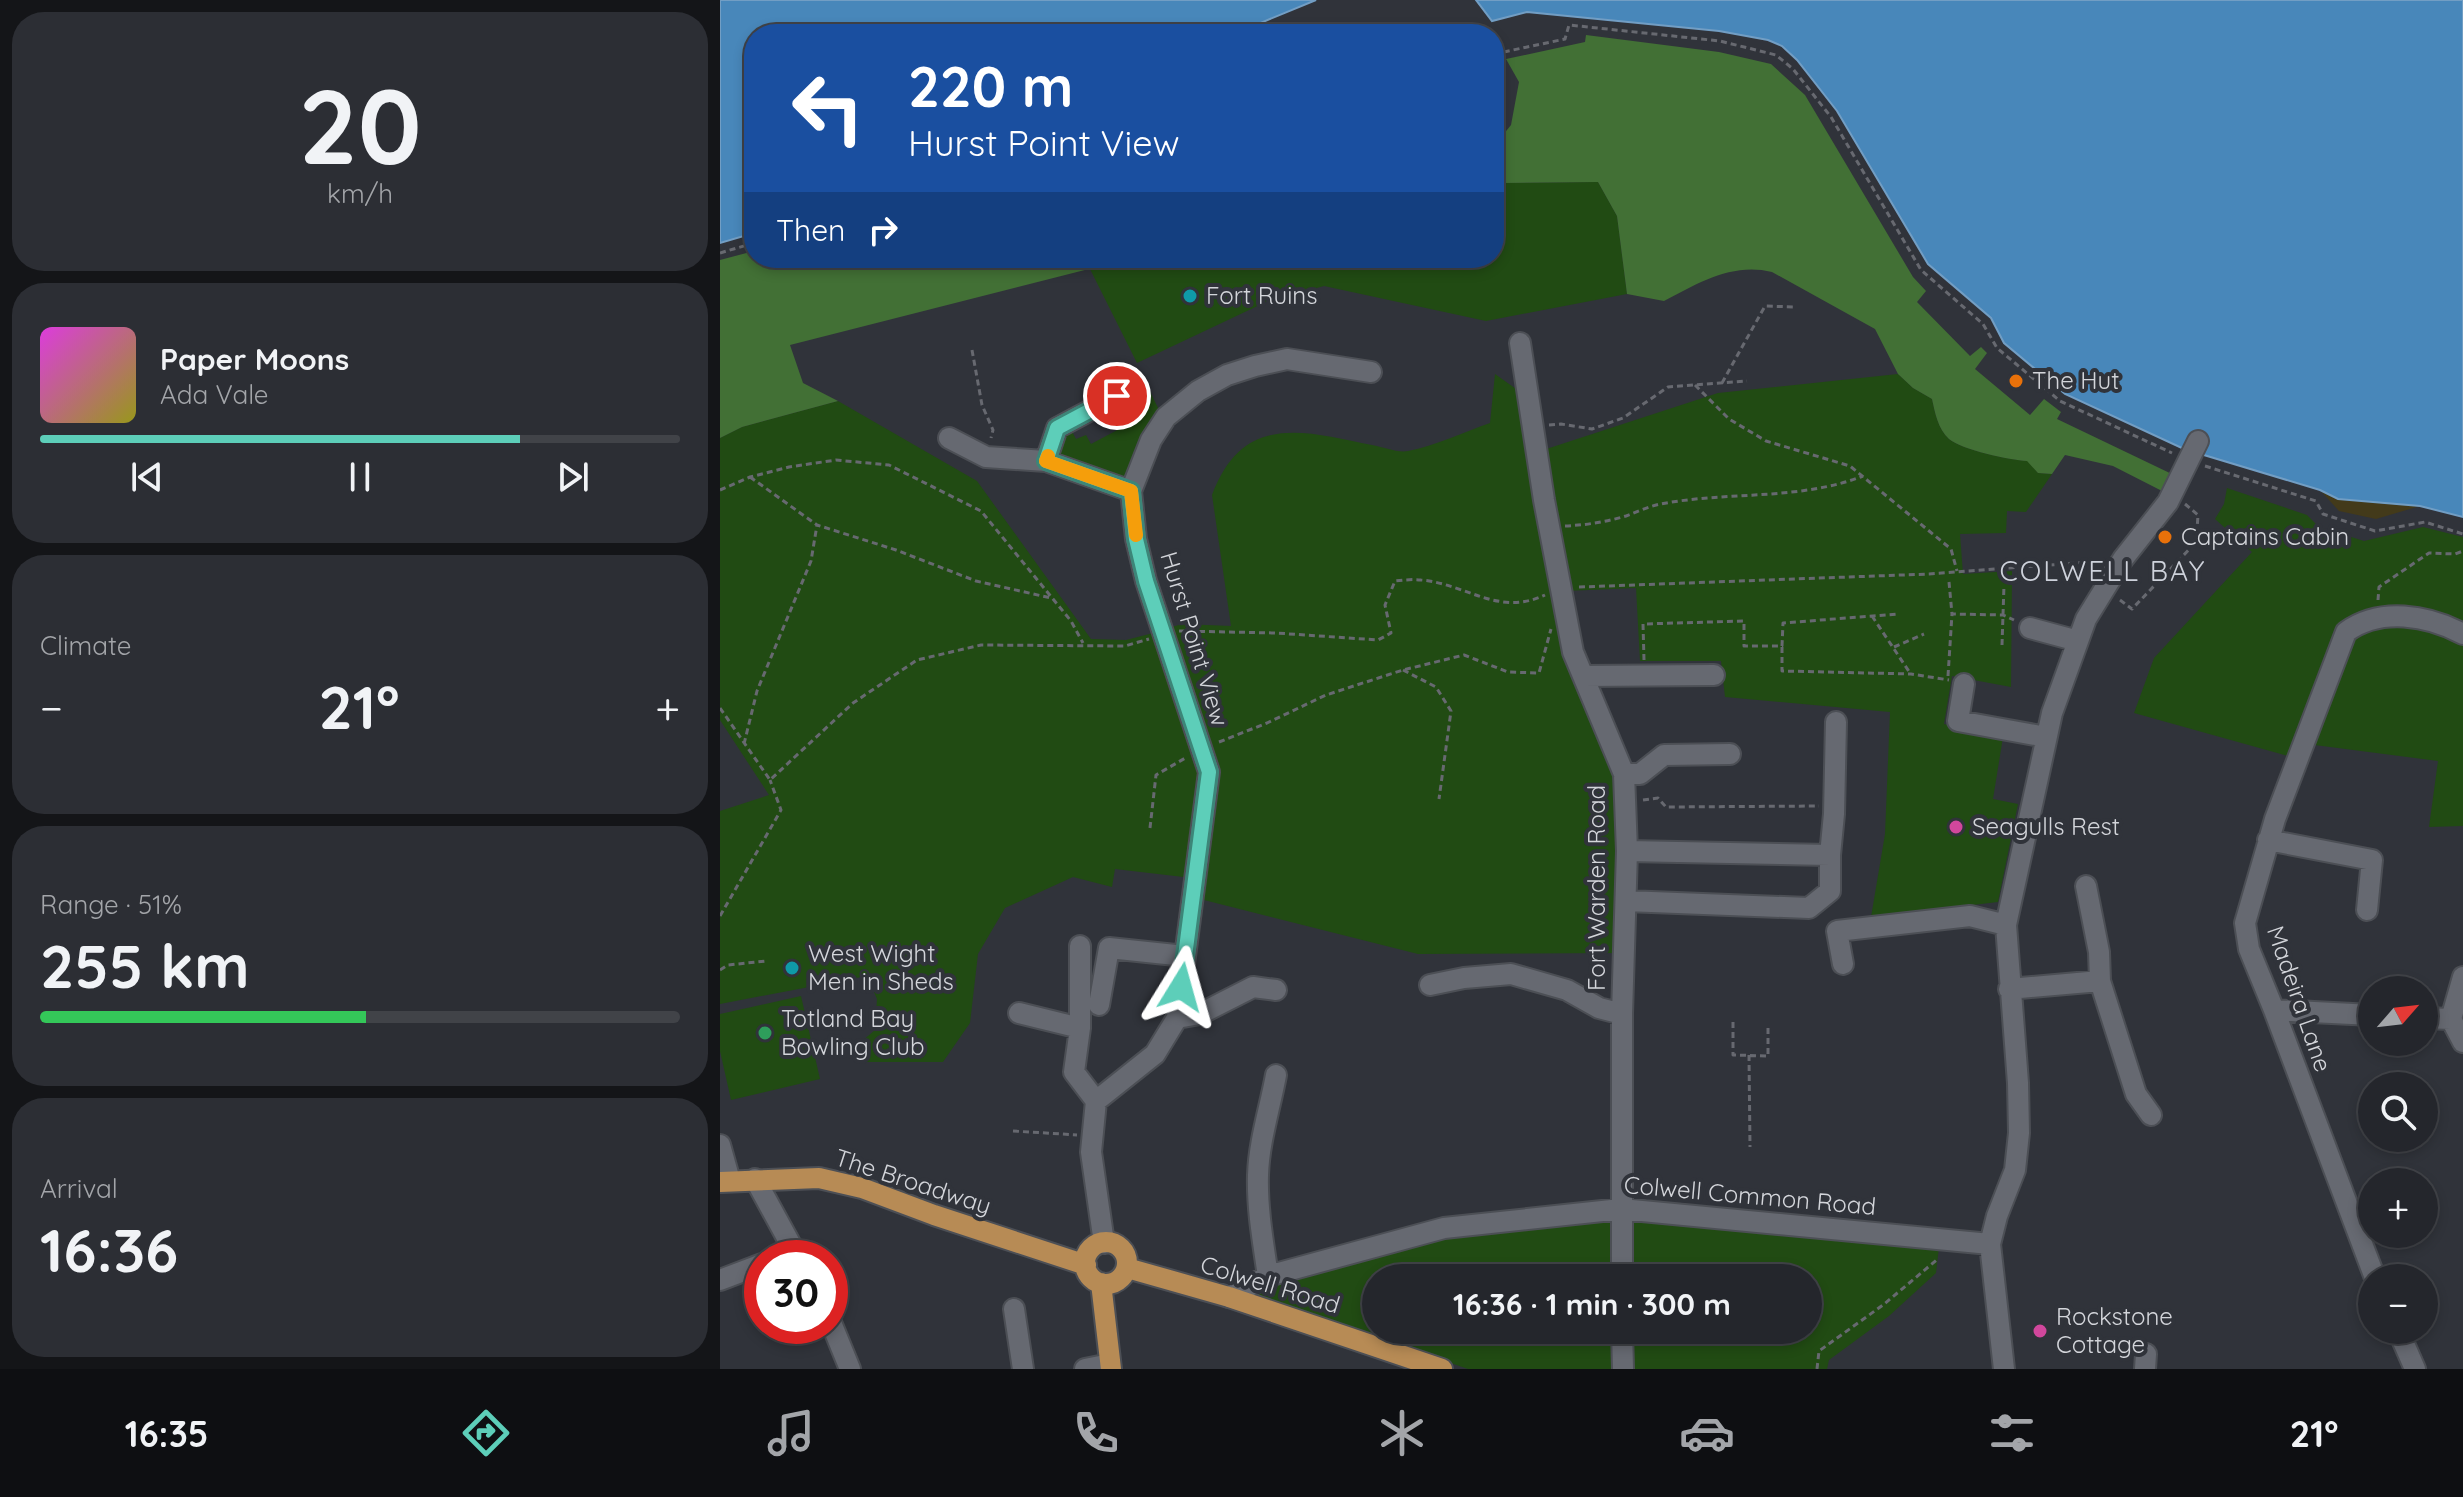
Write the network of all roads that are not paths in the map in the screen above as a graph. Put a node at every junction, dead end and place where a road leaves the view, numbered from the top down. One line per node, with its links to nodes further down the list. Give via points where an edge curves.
1 (1520, 343): 12 (street, Fort Warden Road, via 1562,596)
2 (1371, 372): 7 (street, Hurst Point View, via 1287,359 1227,375 1166,417)
3 (1117, 396): 6 (street, via 1057,428)
4 (949, 438): 6 (street, via 986,457)
5 (2198, 441): 10 (street, via 2173,493 2123,559)
6 (1046, 461): 7 (street)
7 (1131, 491): 26 (street, Hurst Point View, via 1146,581 1209,772)
8 (2030, 628): 10 (street)
9 (2463, 634): 18 (street, Madeira Lane, via 2398,616 2376,616 2346,632)
10 (2078, 641): 15 (street)
11 (1714, 675): 12 (street)
12 (1583, 676): 17 (street, Fort Warden Road)
13 (1964, 684): 15 (street, via 1958,721)
14 (1836, 722): 20 (street)
15 (2046, 737): 24 (street)
16 (1730, 754): 17 (street, via 1664,755 1640,774)
17 (1624, 774): 19 (street, Fort Warden Road)
18 (2268, 840): 23 (street, via 2372,860); 34 (street, Madeira Lane, via 2245,923 2249,949)
19 (1627, 851): 20 (street); 22 (street, Fort Warden Road)
20 (1830, 855): 22 (street, via 1830,891 1809,908)
21 (2086, 886): 29 (street)
22 (1626, 901): 36 (street, Fort Warden Road)
23 (2367, 910)
24 (2006, 925): 27 (street, via 1970,916 1837,931); 31 (street)
25 (1082, 946): 41 (street)
26 (1185, 956): 33 (street, via 1109,948); 38 (street, Hurst Point View)
27 (1843, 964)
28 (2463, 977): 40 (street)
29 (2100, 981): 31 (street); 45 (street, via 2136,1094)
30 (1430, 985): 36 (street, via 1511,974)
31 (2009, 989): 52 (street, via 2019,1133 2015,1170)
32 (1276, 990): 38 (street, via 1253,987 1200,1014)
33 (1099, 1005)
34 (2274, 1010): 37 (street); 54 (street, Madeira Lane)
35 (1019, 1013): 41 (street)
36 (1622, 1014): 49 (street, Fort Warden Road)
37 (2358, 1014)
38 (1177, 1018): 44 (street, Hurst Point View, via 1155,1054)
39 (2438, 1019): 40 (street)
40 (2451, 1019): 42 (street)
41 (1080, 1028): 44 (street, via 1074,1072)
42 (2463, 1042)
43 (1276, 1075): 58 (street, via 1258,1173 1258,1218)
44 (1096, 1101): 51 (street, via 1091,1152)
45 (2151, 1115)
46 (720, 1145): 48 (street)
47 (755, 1179): 48 (main road, The Broadway); 50 (street); 55 (main road, The Broadway, via 819,1178 862,1188)
48 (725, 1182)
49 (1621, 1209): 52 (street, Colwell Common Road); 53 (street, Fort Warden Road); 58 (street, Colwell Common Road, via 1444,1228)
50 (783, 1240)
51 (1104, 1243): 55 (main road, via 1090,1251); 56 (main road, via 1118,1245)
52 (1990, 1244): 73 (street)
53 (1622, 1264)
54 (2370, 1264)
55 (1086, 1265): 60 (main road)
56 (1127, 1268): 60 (main road, via 1117,1281); 61 (main road, Colwell Road)
57 (744, 1271): 59 (street)
58 (1268, 1276): 61 (street, Colwell Common Road)
59 (720, 1280)
60 (1101, 1283): 67 (main road)
61 (1229, 1297): 66 (main road, Colwell Road)
62 (1014, 1309): 69 (street)
63 (840, 1344): 68 (street)
64 (1622, 1344): 72 (street)
65 (2404, 1344): 74 (street)
66 (1401, 1361): 71 (main road, Colwell Road)
67 (1110, 1366): 70 (street)
68 (850, 1369)
69 (1023, 1369)
70 (1085, 1369)
71 (1442, 1369)
72 (1623, 1369)
73 (2004, 1369)
74 (2415, 1369)

